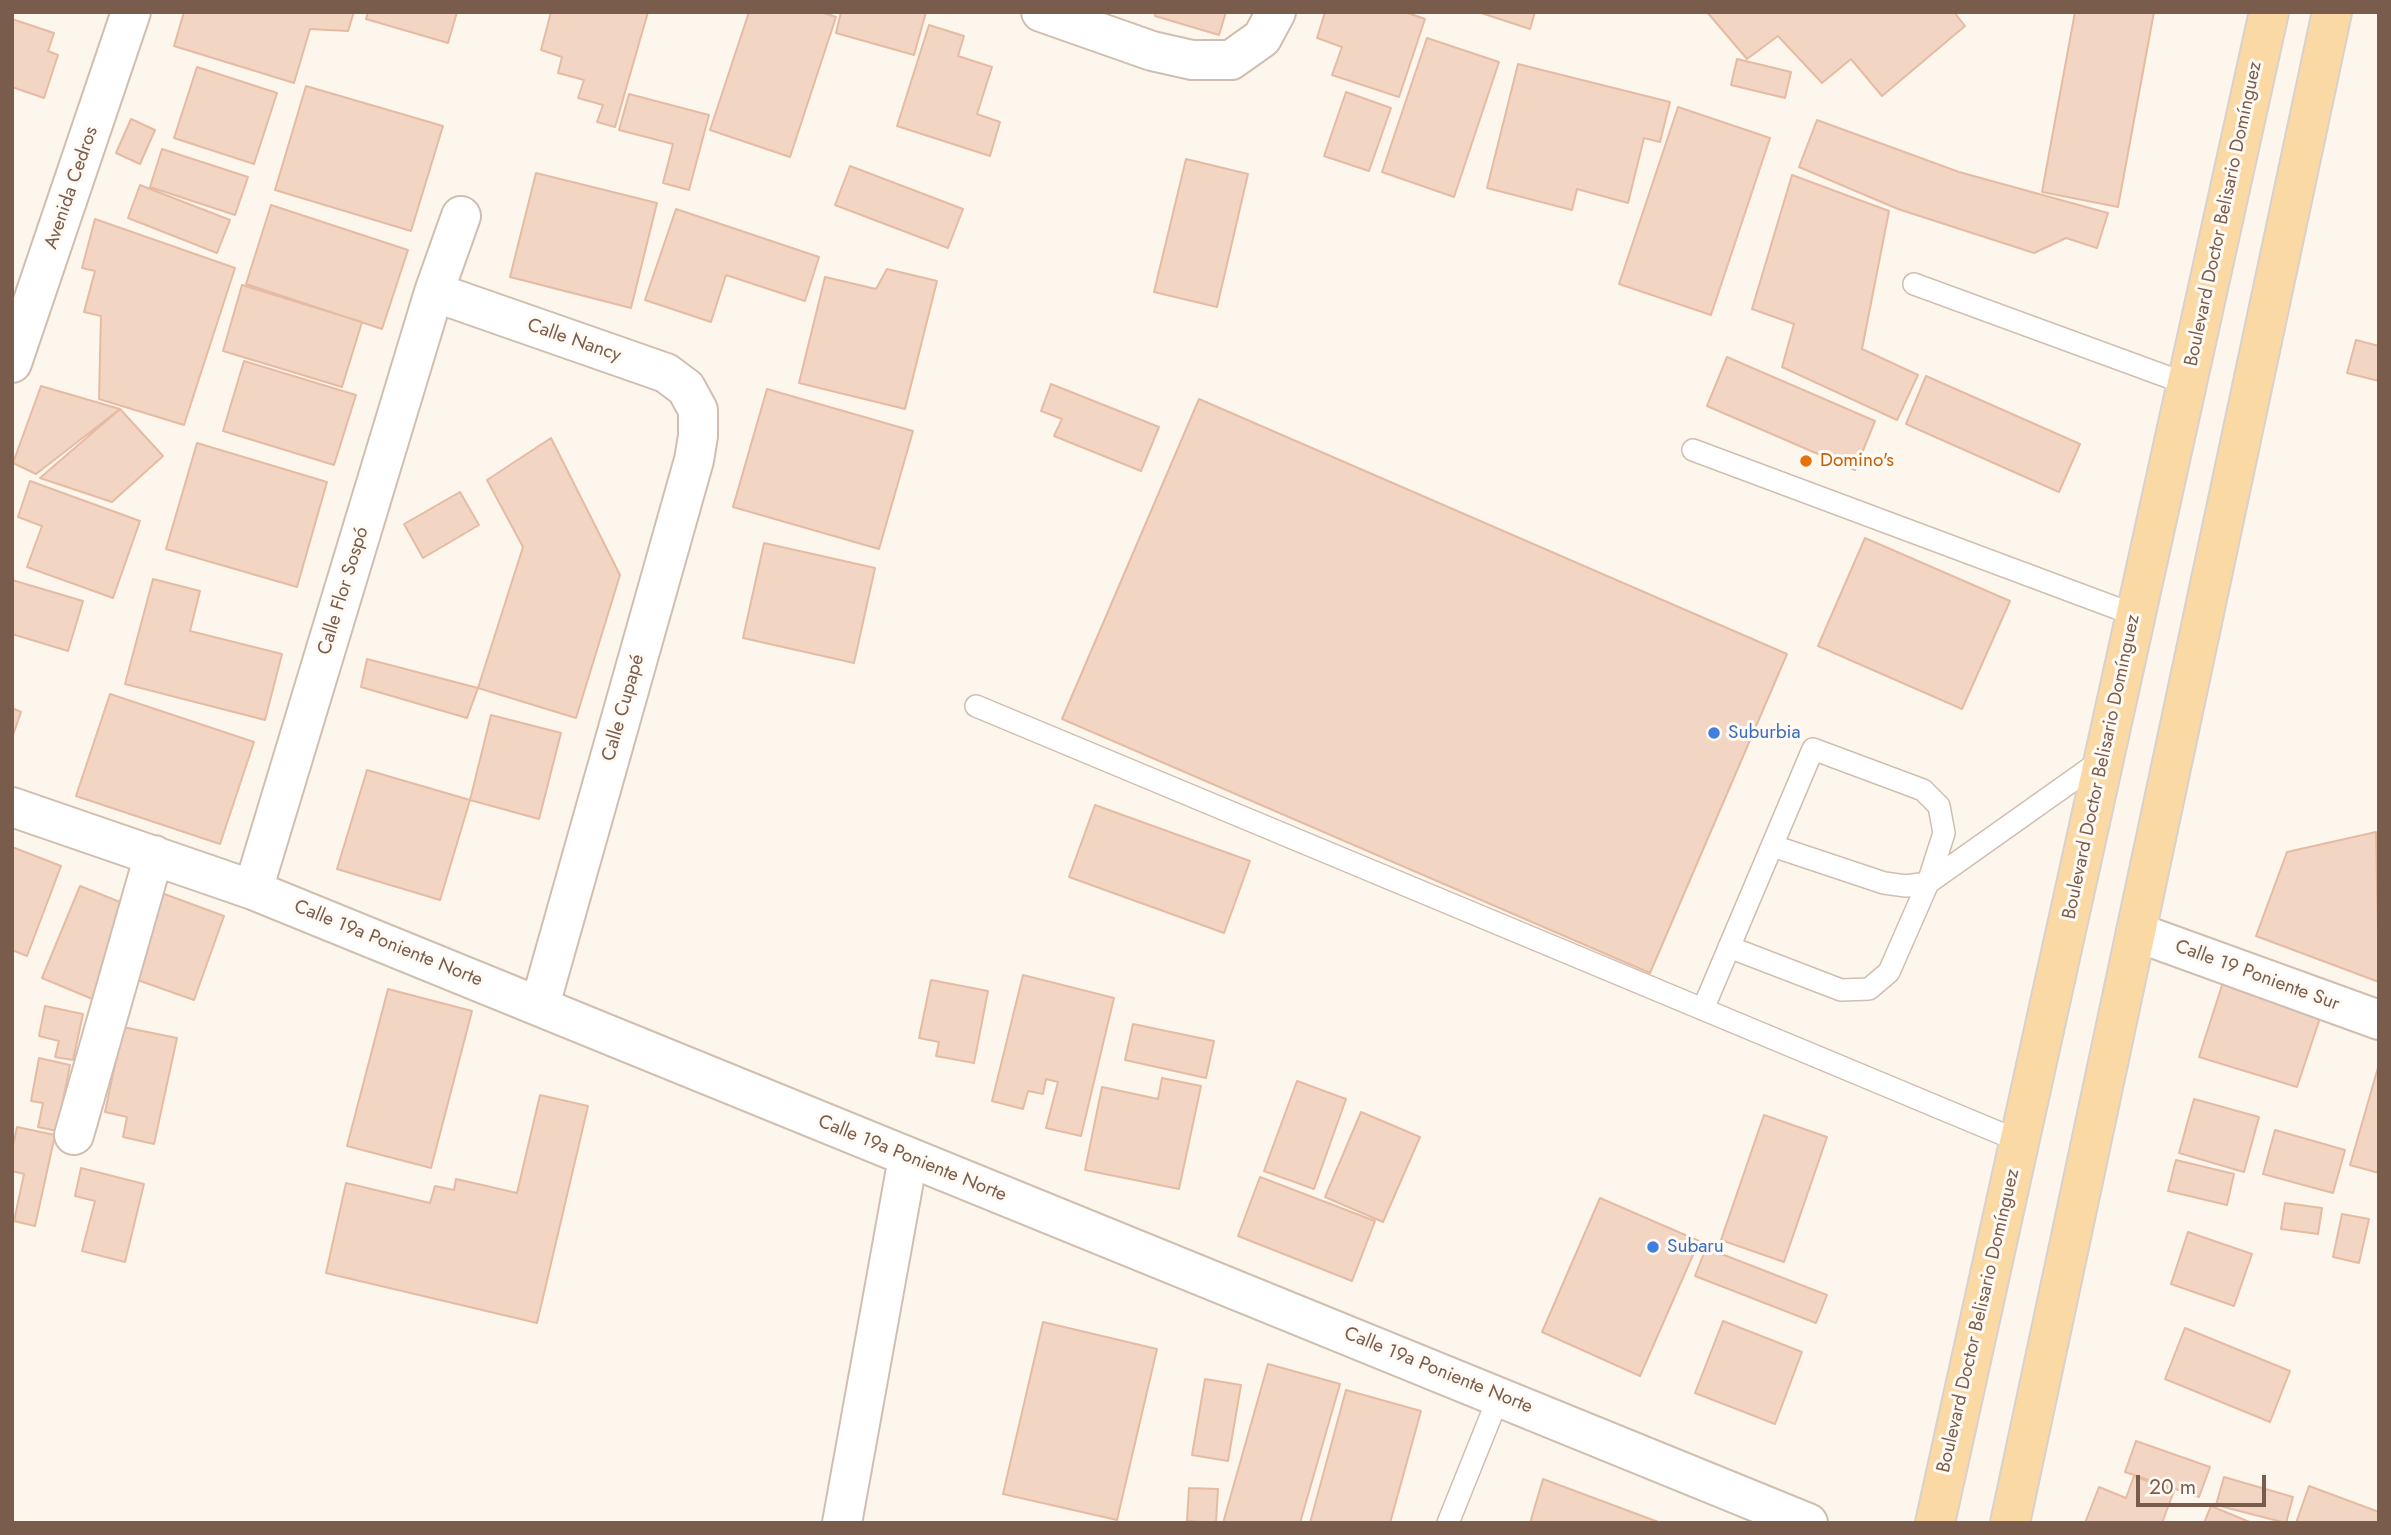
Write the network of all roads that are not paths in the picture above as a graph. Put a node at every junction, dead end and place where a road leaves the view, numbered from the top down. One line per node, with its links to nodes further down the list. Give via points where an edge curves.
1 (131, 12): 9 (street, Avenida Cedros)
2 (1041, 12): 3 (street, via 1152,51 1192,60 1231,60 1262,38)
3 (1276, 12)
4 (2269, 12): 10 (main road, Boulevard Doctor Belisario Domínguez)
5 (2332, 12): 21 (main road)
6 (461, 216): 8 (street, Calle Flor Sospó)
7 (1914, 284): 10 (lane)
8 (434, 292): 11 (street, Calle Nancy, via 666,373 686,388); 20 (street, Calle Flor Sospó)
9 (12, 363)
10 (2187, 384): 13 (main road, Boulevard Doctor Belisario Domínguez)
11 (698, 410): 23 (street, Calle Cupapé, via 694,460)
12 (1693, 450): 13 (lane)
13 (2136, 615): 15 (main road, Boulevard Doctor Belisario Domínguez)
14 (976, 706): 24 (lane)
15 (2104, 758): 19 (lane); 27 (main road, Boulevard Doctor Belisario Domínguez)
16 (12, 807): 18 (street, Calle 19a Poniente Norte)
17 (1773, 846): 19 (lane, via 1884,883); 19 (lane, via 1813,749 1923,790 1939,806 1944,833); 22 (lane)
18 (154, 855): 20 (street, Calle 19a Poniente Norte); 26 (street)
19 (1928, 883): 22 (lane, via 1889,972 1869,989 1841,990)
20 (253, 890): 23 (street, Calle 19a Poniente Norte)
21 (2136, 932): 25 (street, Calle 19 Poniente Sur); 34 (main road)
22 (1729, 947): 24 (lane)
23 (540, 1005): 28 (street, Calle 19a Poniente Norte)
24 (1703, 1009): 27 (lane)
25 (2379, 1020)
26 (74, 1135)
27 (2019, 1141): 33 (main road, Boulevard Doctor Belisario Domínguez)
28 (908, 1158): 29 (street, Calle 19a Poniente Norte); 30 (street)
29 (1499, 1396): 31 (lane); 32 (street, Calle 19a Poniente Norte)
30 (842, 1523)
31 (1448, 1523)
32 (1808, 1523)
33 (1935, 1523)
34 (2010, 1523)

